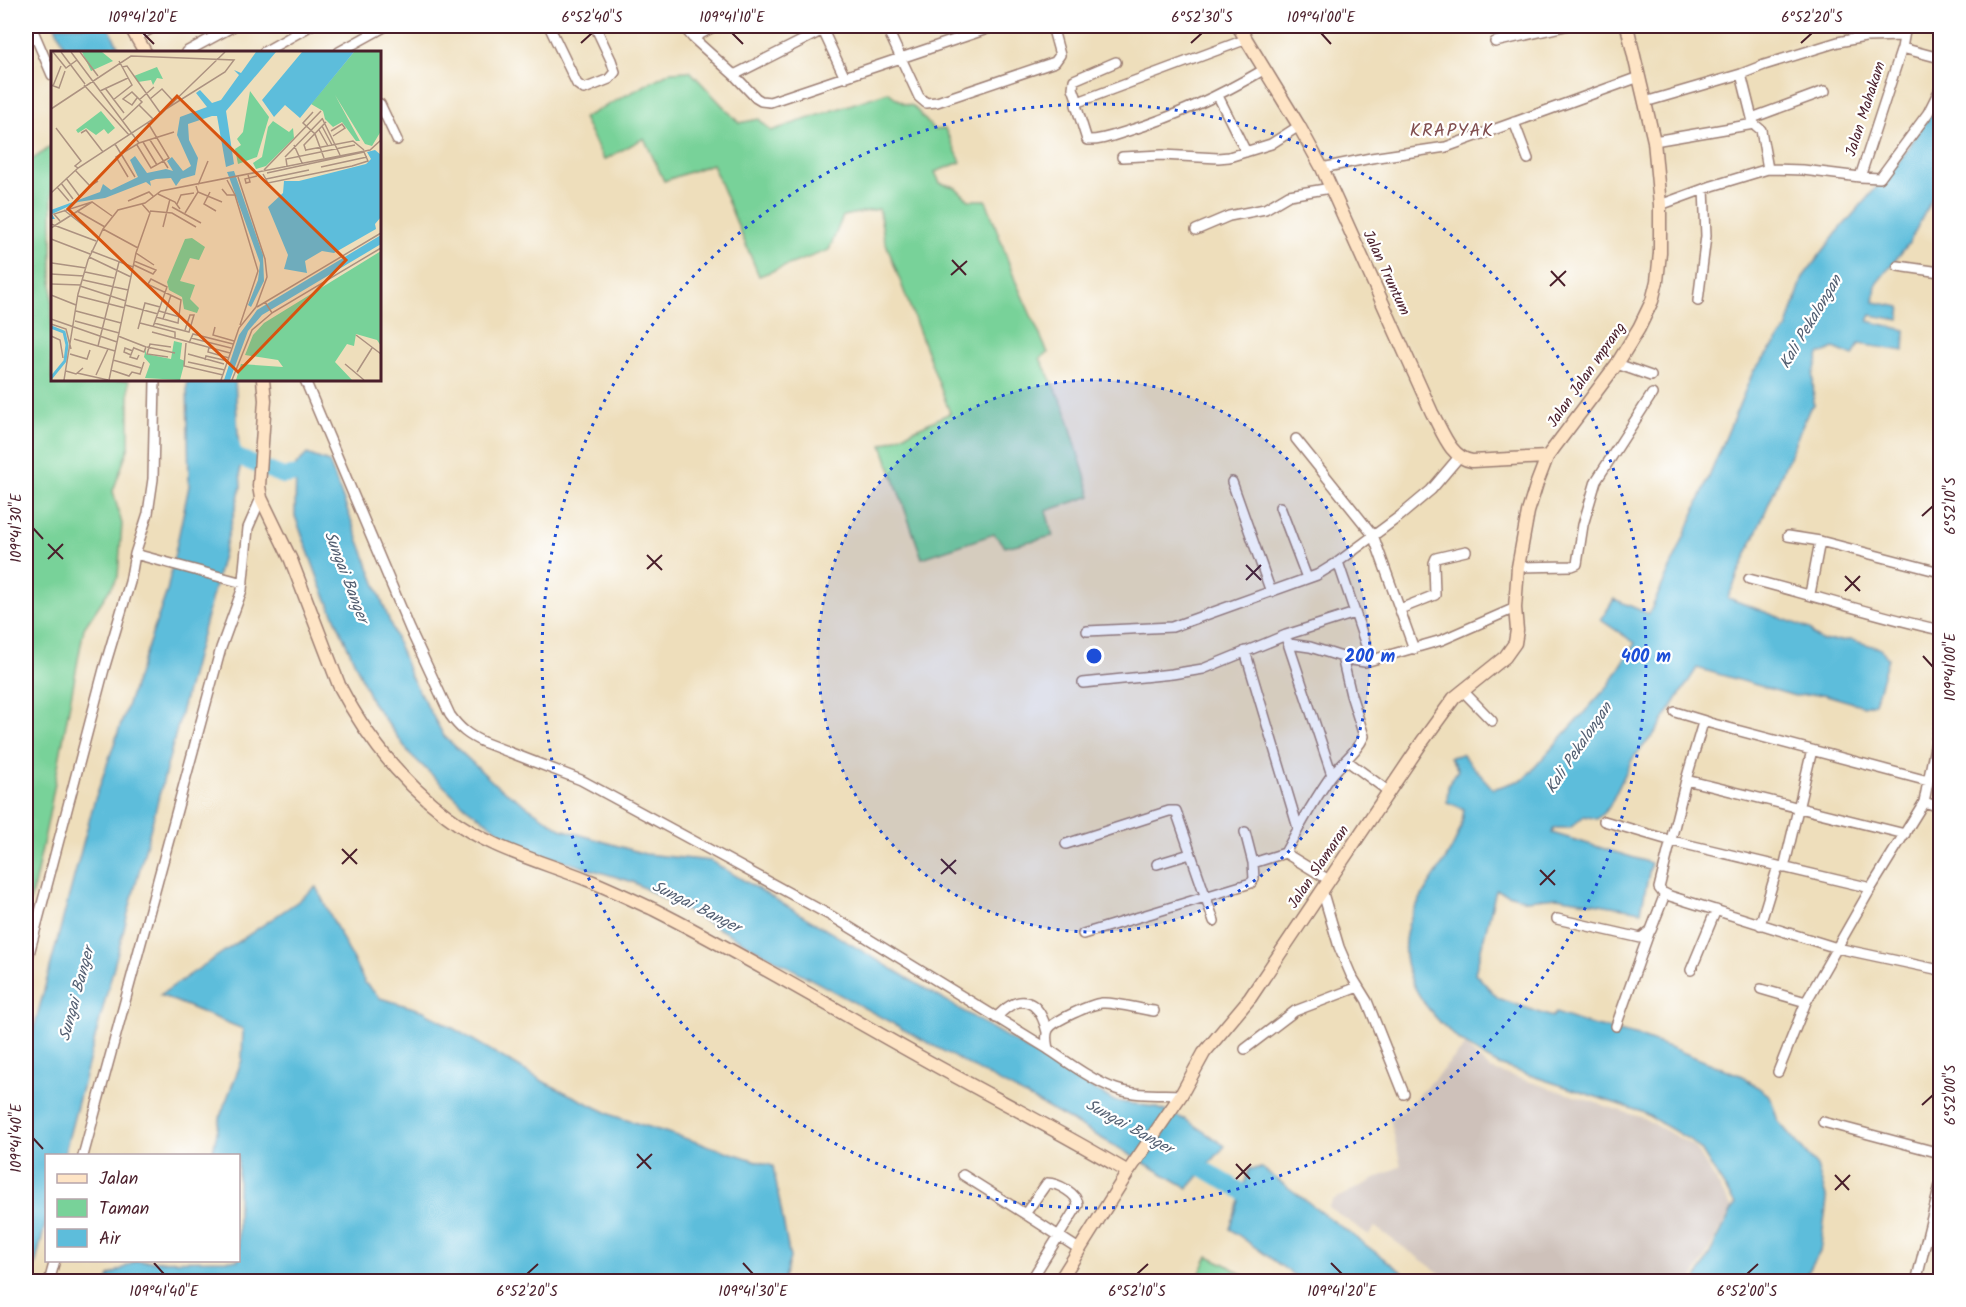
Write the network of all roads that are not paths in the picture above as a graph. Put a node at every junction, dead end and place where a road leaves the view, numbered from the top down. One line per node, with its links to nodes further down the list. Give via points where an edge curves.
1 (31, 26): 32 (street)
2 (156, 26): 18 (street)
3 (234, 26): 25 (street)
4 (310, 26): 26 (street)
5 (386, 26): 27 (street)
6 (549, 26): 7 (street, via 577,84 584,89 609,79 615,72)
7 (595, 26)
8 (683, 26): 20 (street)
9 (715, 26): 20 (street)
10 (886, 26): 29 (street)
11 (996, 26): 29 (street)
12 (1052, 26): 29 (street, via 1058,60 937,102 926,103 919,97)
13 (1238, 26): 21 (street, Jalan Truntum)
14 (1565, 26): 22 (street)
15 (1627, 26): 35 (street, Jalan Jalan mprang)
16 (1906, 26): 19 (street, Jalan Mahakam)
17 (822, 28): 34 (street); 36 (street)
18 (133, 31): 24 (street)
19 (1904, 36): 23 (street, Jalan Mahakam); 33 (street, via 1838,42)
20 (693, 38): 34 (street)
21 (1247, 39): 31 (street, Jalan Truntum); 40 (street)
22 (1495, 42)
23 (1902, 48): 28 (street); 53 (street, Jalan Mahakam)
24 (144, 51)
25 (188, 51)
26 (266, 51)
27 (341, 51)
28 (1941, 58)
29 (901, 59): 36 (street)
30 (1116, 63): 40 (street, via 1074,80)
31 (1265, 69): 39 (street); 45 (street, Jalan Truntum)
32 (51, 73)
33 (1741, 74): 41 (street); 43 (street)
34 (734, 75): 36 (street, via 760,101 770,102)
35 (1640, 76): 41 (street, Jalan Jalan mprang); 44 (street)
36 (845, 78)
37 (1941, 88): 53 (street, via 1928,113 1880,179)
38 (1825, 91): 43 (street)
39 (1218, 96): 40 (street, via 1158,122 1089,141 1083,131); 48 (street)
40 (1078, 102)
41 (1645, 102): 47 (street, Jalan Jalan mprang)
42 (381, 106): 46 (street)
43 (1753, 121): 47 (street); 52 (street, via 1761,130)
44 (1514, 122): 50 (street); 51 (street, via 1446,147)
45 (1299, 126): 48 (street, via 1271,144); 51 (street, Jalan Truntum)
46 (397, 140)
47 (1654, 141): 56 (street, Jalan Jalan mprang)
48 (1246, 152): 49 (street, via 1218,158)
49 (1122, 157)
50 (1528, 159)
51 (1322, 168): 54 (street, Jalan Truntum)
52 (1768, 169): 53 (street, Jalan Mahakam); 55 (street, Jalan Mahakam)
53 (1860, 177)
54 (1330, 188): 57 (street, via 1289,195 1264,209 1229,216); 68 (street, Jalan Truntum, via 1432,413)
55 (1704, 189): 56 (street, Jalan Mahakam); 60 (street, via 1706,236)
56 (1660, 205): 61 (street, Jalan Jalan mprang, via 1659,267 1652,301)
57 (1196, 230)
58 (1898, 266): 59 (street)
59 (1941, 272)
60 (1698, 301)
61 (1617, 364): 62 (street); 69 (street, Jalan Jalan mprang)
62 (1651, 376)
63 (155, 381): 77 (street, via 153,479)
64 (263, 381): 71 (street)
65 (305, 381): 140 (street, via 410,629 459,727 483,742 581,780 712,850 833,917)
66 (1652, 394): 79 (street, via 1596,481 1577,564)
67 (1296, 439): 73 (street)
68 (1459, 457): 69 (street, via 1472,461); 73 (street, via 1431,490)
69 (1548, 457): 79 (street, Jalan Slamaran, via 1528,512)
70 (1232, 482): 84 (street)
71 (260, 492): 83 (street, via 248,528); 151 (street, via 339,685 359,722 400,772 445,815 518,856 587,880 674,920)
72 (1280, 507): 81 (street)
73 (1373, 535): 78 (street); 87 (street)
74 (1788, 536): 75 (street)
75 (1820, 541): 80 (street); 85 (street)
76 (1467, 551): 87 (street, via 1436,558 1436,594)
77 (136, 555): 83 (street); 133 (street)
78 (1338, 562): 81 (street); 88 (street)
79 (1518, 567): 86 (street, Jalan Slamaran)
80 (1941, 572)
81 (1307, 578): 84 (street)
82 (1749, 579): 85 (street)
83 (241, 583): 150 (street)
84 (1271, 592): 90 (street, via 1172,627)
85 (1810, 594): 89 (street)
86 (1515, 608): 92 (street); 97 (street, Jalan Slamaran, via 1516,638 1510,652)
87 (1400, 609): 92 (street)
88 (1354, 613): 91 (street); 95 (street)
89 (1941, 630)
90 (1087, 631)
91 (1287, 640): 93 (street); 94 (street); 104 (street)
92 (1414, 649): 95 (street)
93 (1245, 651): 96 (street, via 1189,672); 112 (street)
94 (1342, 657): 95 (street, via 1359,662); 103 (street, via 1364,734)
95 (1371, 660)
96 (1083, 683)
97 (1462, 690): 99 (street); 107 (street, Jalan Slamaran)
98 (1675, 712): 100 (street)
99 (1492, 721)
100 (1708, 722): 102 (street); 105 (street, via 1702,726)
101 (1941, 722): 106 (street)
102 (1812, 750): 106 (street); 110 (street)
103 (1346, 760): 104 (street); 107 (street)
104 (1332, 775): 112 (street)
105 (1686, 780): 110 (street); 115 (street)
106 (1928, 781): 108 (street)
107 (1388, 791): 122 (street, Jalan Slamaran)
108 (1924, 802): 109 (street); 114 (street)
109 (1941, 807)
110 (1798, 808): 114 (street); 121 (street)
111 (1604, 821): 115 (street)
112 (1298, 828): 117 (street)
113 (1245, 832): 119 (street)
114 (1905, 834): 123 (street)
115 (1672, 841): 121 (street); 124 (street, via 1659,886)
116 (1066, 844): 118 (street, via 1174,810)
117 (1285, 853): 119 (street); 122 (street)
118 (1190, 854): 120 (street); 125 (street)
119 (1253, 863): 125 (street, via 1251,883)
120 (1157, 864)
121 (1781, 867): 123 (street); 129 (street)
122 (1325, 885): 136 (street, via 1339,947); 147 (street, Jalan Slamaran, via 1250,998 1204,1053)
123 (1871, 888): 132 (street)
124 (1665, 894): 126 (street); 130 (street)
125 (1205, 897): 128 (street); 131 (street)
126 (1716, 910): 129 (street); 134 (street)
127 (1557, 919): 130 (street, via 1639,938)
128 (1214, 921)
129 (1760, 925): 132 (street)
130 (1649, 933): 141 (street)
131 (1083, 934)
132 (1837, 948): 135 (street); 138 (street)
133 (26, 965)
134 (1691, 970)
135 (1941, 970)
136 (1358, 987): 144 (street, via 1295,1011); 146 (street)
137 (1761, 988): 138 (street)
138 (1806, 1002): 145 (street)
139 (1154, 1011): 142 (street, via 1103,1003 1059,1020)
140 (996, 1018): 142 (street, via 1014,1003 1032,1003 1043,1016); 143 (street)
141 (1616, 1026)
142 (1047, 1032): 143 (street)
143 (1048, 1049): 147 (street, via 1115,1089)
144 (1245, 1049)
145 (1778, 1072)
146 (1404, 1094)
147 (1178, 1100): 151 (street, Jalan Slamaran)
148 (1823, 1122): 149 (street)
149 (1941, 1152)
150 (83, 1154)
151 (1132, 1167): 156 (street, Jalan Slamaran)
152 (963, 1175): 154 (street)
153 (1941, 1185): 161 (street)
154 (1025, 1214): 155 (street); 155 (street, via 1047,1183 1075,1196 1078,1205)
155 (1059, 1236): 156 (street); 159 (street)
156 (1079, 1249): 160 (street, Jalan Slamaran)
157 (54, 1262): 158 (street)
158 (49, 1281)
159 (1030, 1281)
160 (1059, 1281)
161 (1916, 1281)

